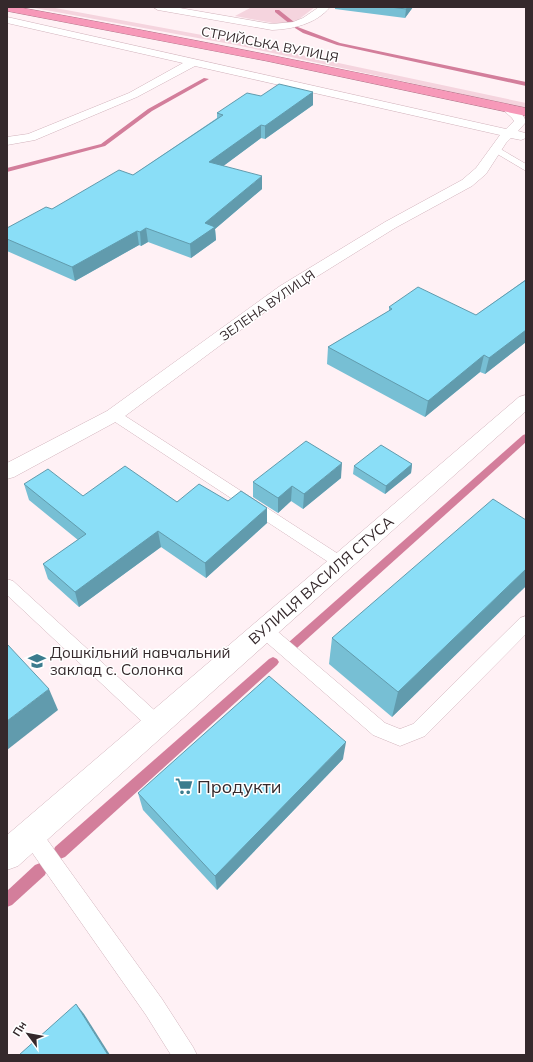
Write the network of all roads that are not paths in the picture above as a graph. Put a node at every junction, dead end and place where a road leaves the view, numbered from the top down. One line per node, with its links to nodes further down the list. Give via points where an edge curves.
1 (158, 7): 5 (street)
2 (325, 7): 5 (street, via 308,19 291,26 272,27)
3 (7, 8): 8 (highway, СТРИЙСЬКА ВУЛИЦЯ)
4 (231, 10): 5 (street)
5 (219, 17)
6 (7, 20): 7 (street)
7 (192, 62): 10 (street); 11 (street, via 133,95 31,137)
8 (507, 108): 9 (highway, СТРИЙСЬКА ВУЛИЦЯ); 10 (street, via 520,118)
9 (526, 112)
10 (520, 130): 12 (street, ЗЕЛЕНА ВУЛИЦЯ, via 502,141)
11 (7, 141)
12 (497, 150): 13 (lane); 15 (street, ЗЕЛЕНА ВУЛИЦЯ, via 473,179 390,225 286,289)
13 (526, 168)
14 (526, 401): 17 (street, ВУЛИЦЯ ВАСИЛЯ СТУСА)
15 (114, 415): 16 (street, ЗЕЛЕНА ВУЛИЦЯ); 17 (lane)
16 (7, 472)
17 (341, 563): 20 (street, ВУЛИЦЯ ВАСИЛЯ СТУСА)
18 (7, 585): 21 (lane)
19 (526, 623): 20 (lane, via 419,730 400,738 379,729)
20 (264, 630): 21 (street, ВУЛИЦЯ ВАСИЛЯ СТУСА)
21 (157, 724): 22 (street, ВУЛИЦЯ ВАСИЛЯ СТУСА)
22 (31, 834): 23 (street, ВУЛИЦЯ ВАСИЛЯ СТУСА); 24 (lane, via 154,1007)
23 (7, 855)
24 (185, 1055)

